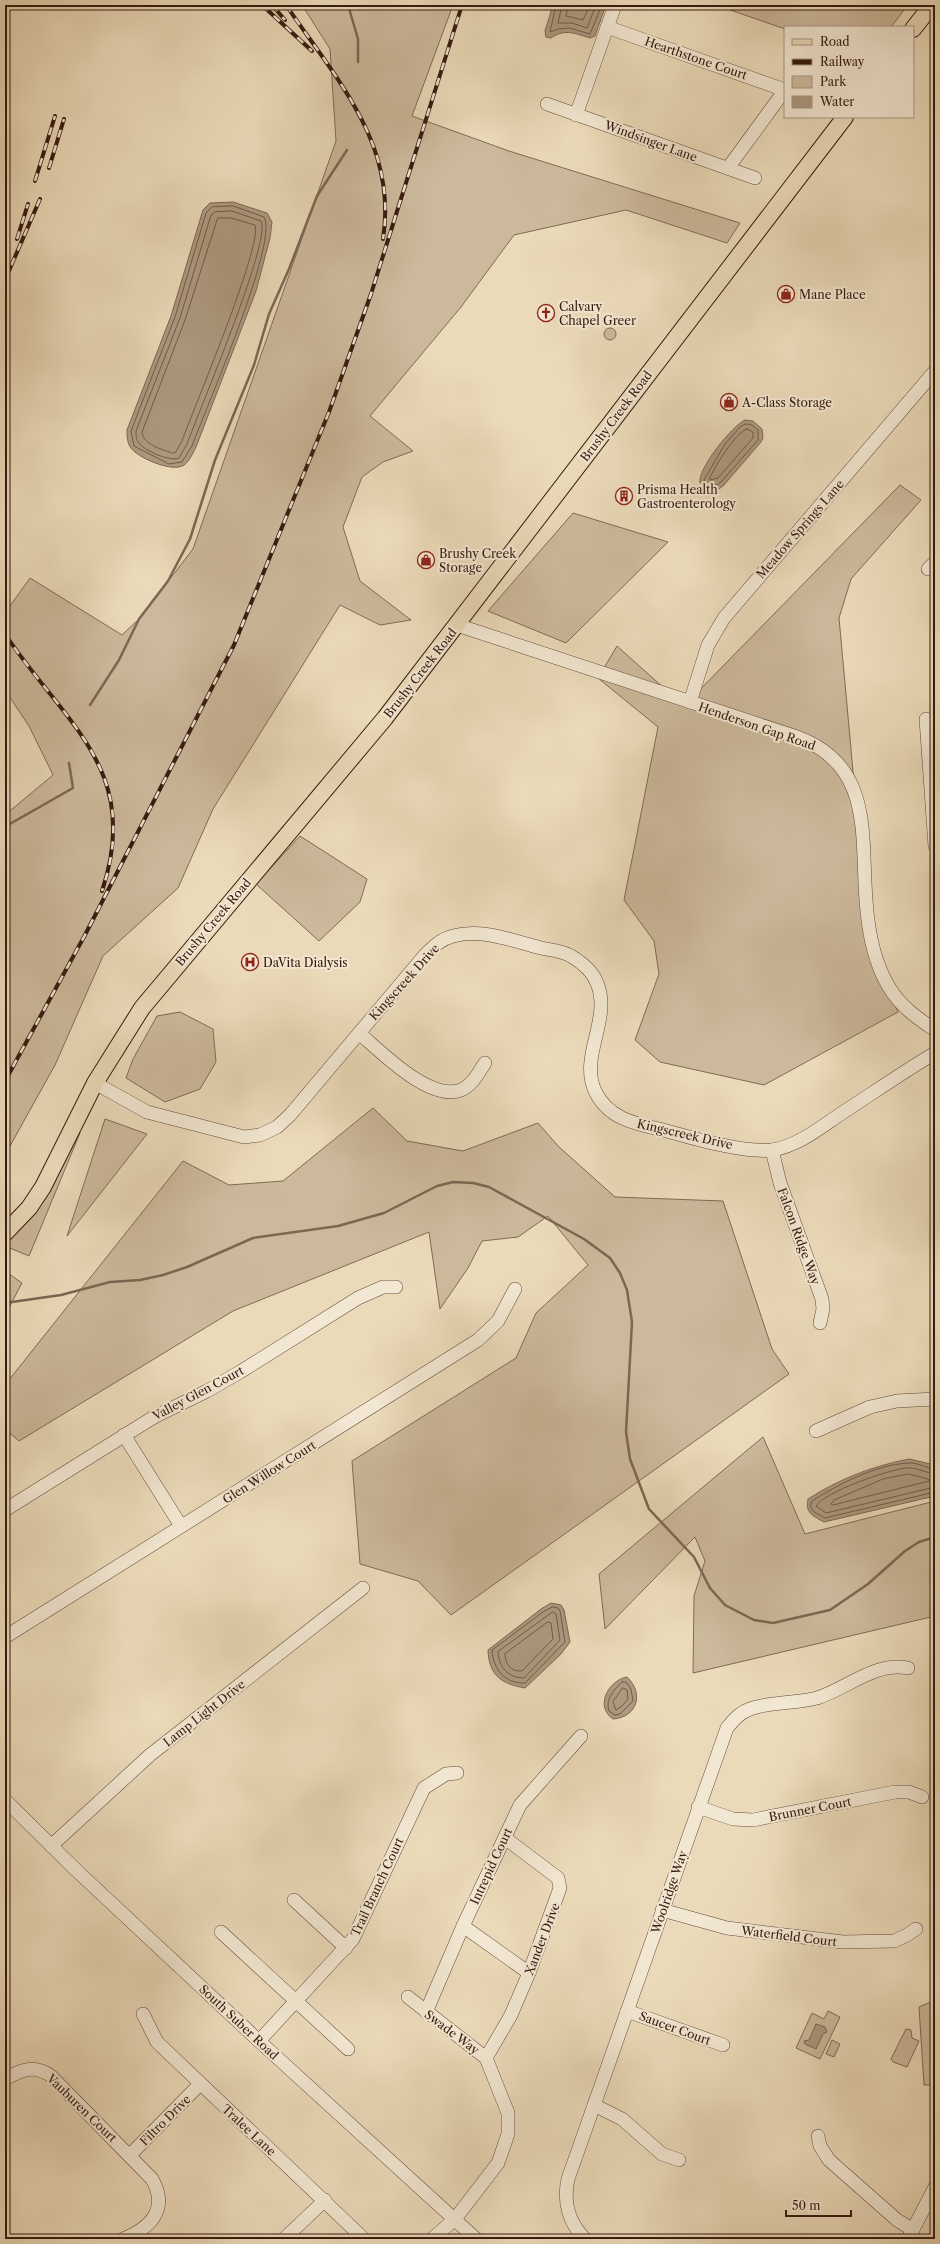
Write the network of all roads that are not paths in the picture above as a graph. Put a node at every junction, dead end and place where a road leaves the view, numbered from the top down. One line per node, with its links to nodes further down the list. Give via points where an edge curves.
1 (932, 5): 4 (main road)
2 (614, 8): 3 (street)
3 (607, 27): 5 (street, Hearthstone Court); 8 (street)
4 (914, 28)
5 (784, 90)
6 (784, 91): 10 (street)
7 (546, 104): 8 (street, Windsinger Lane)
8 (576, 115): 10 (street, Windsinger Lane)
9 (844, 118): 13 (main road, Brushy Creek Road)
10 (728, 168): 11 (street, Windsinger Lane)
11 (755, 178)
12 (935, 371): 14 (street, Meadow Springs Lane, via 724,618 708,645)
13 (457, 625): 14 (street, Henderson Gap Road); 21 (main road, Brushy Creek Road, via 344,767 142,1008)
14 (690, 702): 17 (street, Henderson Gap Road, via 807,741 826,751 840,765 857,797 863,825 866,899 871,941 877,960 889,989 913,1015)
15 (926, 720): 16 (street)
16 (935, 846)
17 (935, 1030)
18 (359, 1033): 20 (street, via 422,1085 446,1092 460,1090 473,1082); 21 (street, Kingscreek Drive, via 290,1115 277,1127 260,1135 226,1133 148,1112); 22 (street, Kingscreek Drive, via 425,955 438,942 453,936 470,933 490,935 570,955 591,973 597,982 602,999 598,1031 590,1061 590,1078 604,1106 618,1117 654,1128 728,1145)
19 (935, 1053): 22 (street, Kingscreek Drive, via 795,1143)
20 (485, 1063)
21 (95, 1083): 23 (main road, Brushy Creek Road, via 43,1187)
22 (772, 1150): 26 (street, Falcon Ridge Way, via 780,1183 822,1299)
23 (5, 1233)
24 (396, 1287): 29 (street, Valley Glen Court, via 382,1287 358,1298 240,1372 154,1416)
25 (515, 1289): 31 (street, Glen Willow Court, via 498,1321 478,1340)
26 (820, 1323)
27 (935, 1399): 28 (street, via 897,1401 870,1407)
28 (816, 1431)
29 (124, 1435): 30 (street, Valley Glen Court); 31 (street)
30 (5, 1510)
31 (181, 1526): 33 (street, Glen Willow Court)
32 (363, 1588): 41 (street, Lamp Light Drive, via 150,1755)
33 (5, 1637)
34 (908, 1668): 39 (street, Woolridge Way, via 884,1668 818,1697 758,1706 744,1712 731,1723 723,1736)
35 (581, 1736): 40 (street, Intrepid Court, via 520,1805)
36 (457, 1773): 47 (street, Trail Branch Court, via 446,1774 431,1782 419,1794 358,1932)
37 (922, 1797): 39 (street, Brunner Court, via 909,1792 895,1792 753,1820 733,1818)
38 (5, 1800): 41 (street, South Suber Road)
39 (698, 1807): 43 (street, Woolridge Way)
40 (505, 1838): 44 (street, Intrepid Court); 48 (street, Xander Drive, via 552,1873 560,1883 560,1892)
41 (51, 1846): 54 (street, South Suber Road)
42 (294, 1900): 47 (street)
43 (662, 1910): 45 (street, Waterfield Court, via 727,1928 843,1942 894,1941); 51 (street, Woolridge Way)
44 (463, 1926): 48 (street); 52 (street, Intrepid Court)
45 (916, 1929)
46 (221, 1932): 50 (street)
47 (346, 1948): 50 (street, Trail Branch Court)
48 (529, 1973): 57 (street, Xander Drive, via 511,2015)
49 (408, 1997): 52 (street, Swade Way)
50 (296, 2000): 54 (street, Trail Branch Court); 56 (street)
51 (628, 2011): 55 (street, Saucer Court); 60 (street, Woolridge Way)
52 (426, 2012): 57 (street, Swade Way)
53 (143, 2014): 59 (street, Tralee Lane, via 157,2042)
54 (259, 2041): 66 (street, South Suber Road)
55 (724, 2045)
56 (348, 2049)
57 (486, 2058): 66 (street, Swade Way, via 508,2112 508,2134 498,2162)
58 (7, 2078): 62 (street, Vauburen Court, via 25,2069 43,2070)
59 (200, 2084): 62 (street, Filtro Drive); 65 (street, Tralee Lane)
60 (594, 2105): 63 (street, via 622,2118 662,2154); 73 (street, Woolridge Way, via 566,2187 571,2219)
61 (818, 2136): 67 (street, via 820,2146 829,2160)
62 (130, 2155): 68 (street, Vauburen Court, via 155,2184 157,2208 153,2220 146,2228)
63 (679, 2160)
64 (935, 2187): 67 (street)
65 (325, 2200): 69 (street); 70 (street, Tralee Lane)
66 (455, 2219): 71 (street, Swade Way); 72 (street, South Suber Road)
67 (911, 2235)
68 (123, 2239)
69 (284, 2239)
70 (364, 2239)
71 (432, 2239)
72 (476, 2239)
73 (585, 2239)

